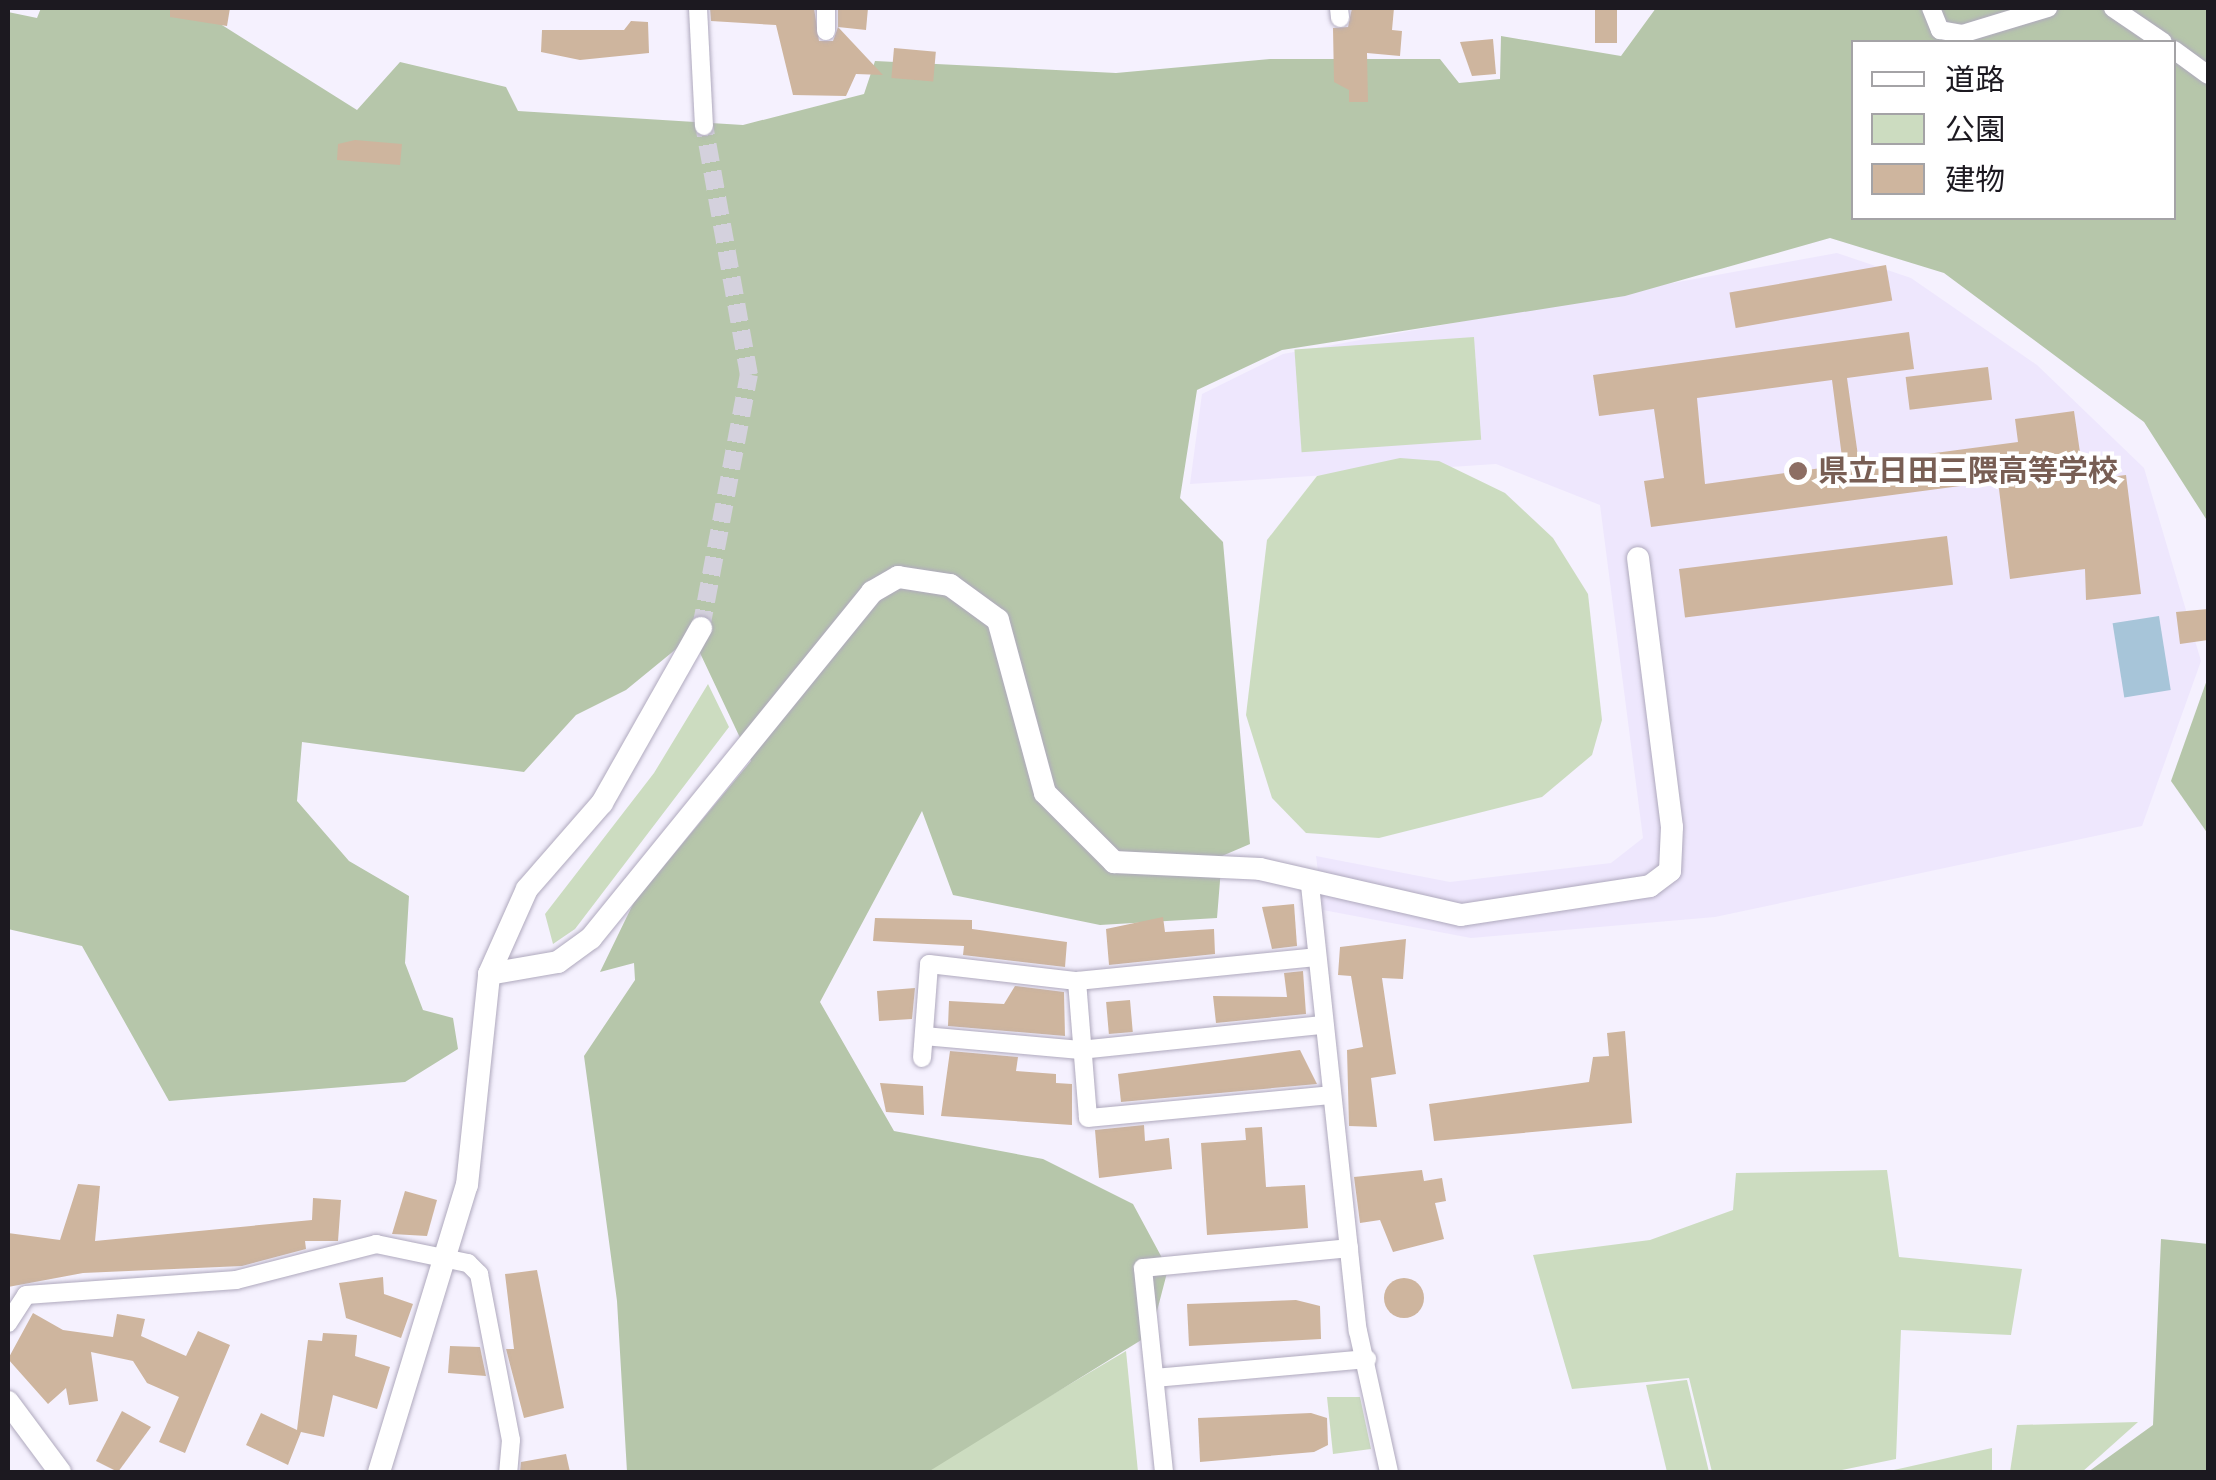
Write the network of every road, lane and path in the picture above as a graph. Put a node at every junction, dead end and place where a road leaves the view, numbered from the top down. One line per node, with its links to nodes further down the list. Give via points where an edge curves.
1 (698, 8): 10 (street)
2 (826, 8): 6 (street)
3 (1931, 8): 4 (street, via 1940,30 1973,34)
4 (2048, 8)
5 (2113, 8): 7 (street)
6 (826, 31)
7 (2160, 40)
8 (2176, 51): 9 (street)
9 (2208, 75)
10 (704, 126)
11 (1638, 558): 13 (street, via 1670,871 1650,886 1461,915)
12 (702, 628): 15 (street, via 602,803 527,889)
13 (1310, 885): 14 (street); 15 (street, via 1260,870 1114,862 1045,793 998,620 950,585 898,577 872,592 591,938 558,962)
14 (1316, 957): 16 (street); 17 (street)
15 (489, 974): 23 (street, via 467,1186)
16 (1077, 981): 18 (street, via 929,964); 19 (street)
17 (1323, 1026): 19 (street); 21 (street)
18 (924, 1036): 19 (street); 20 (street)
19 (1080, 1050): 21 (street, via 1088,1118)
20 (922, 1058)
21 (1332, 1094): 22 (street)
22 (1349, 1248): 25 (street); 26 (street, via 1144,1268)
23 (447, 1260): 24 (street, via 376,1244 236,1280 26,1295); 29 (street); 30 (street, via 480,1274 511,1440)
24 (8, 1323)
25 (1367, 1359): 26 (street); 32 (street)
26 (1154, 1378): 31 (street)
27 (8, 1402): 28 (street)
28 (60, 1472)
29 (379, 1472)
30 (508, 1472)
31 (1164, 1472)
32 (1389, 1472)

